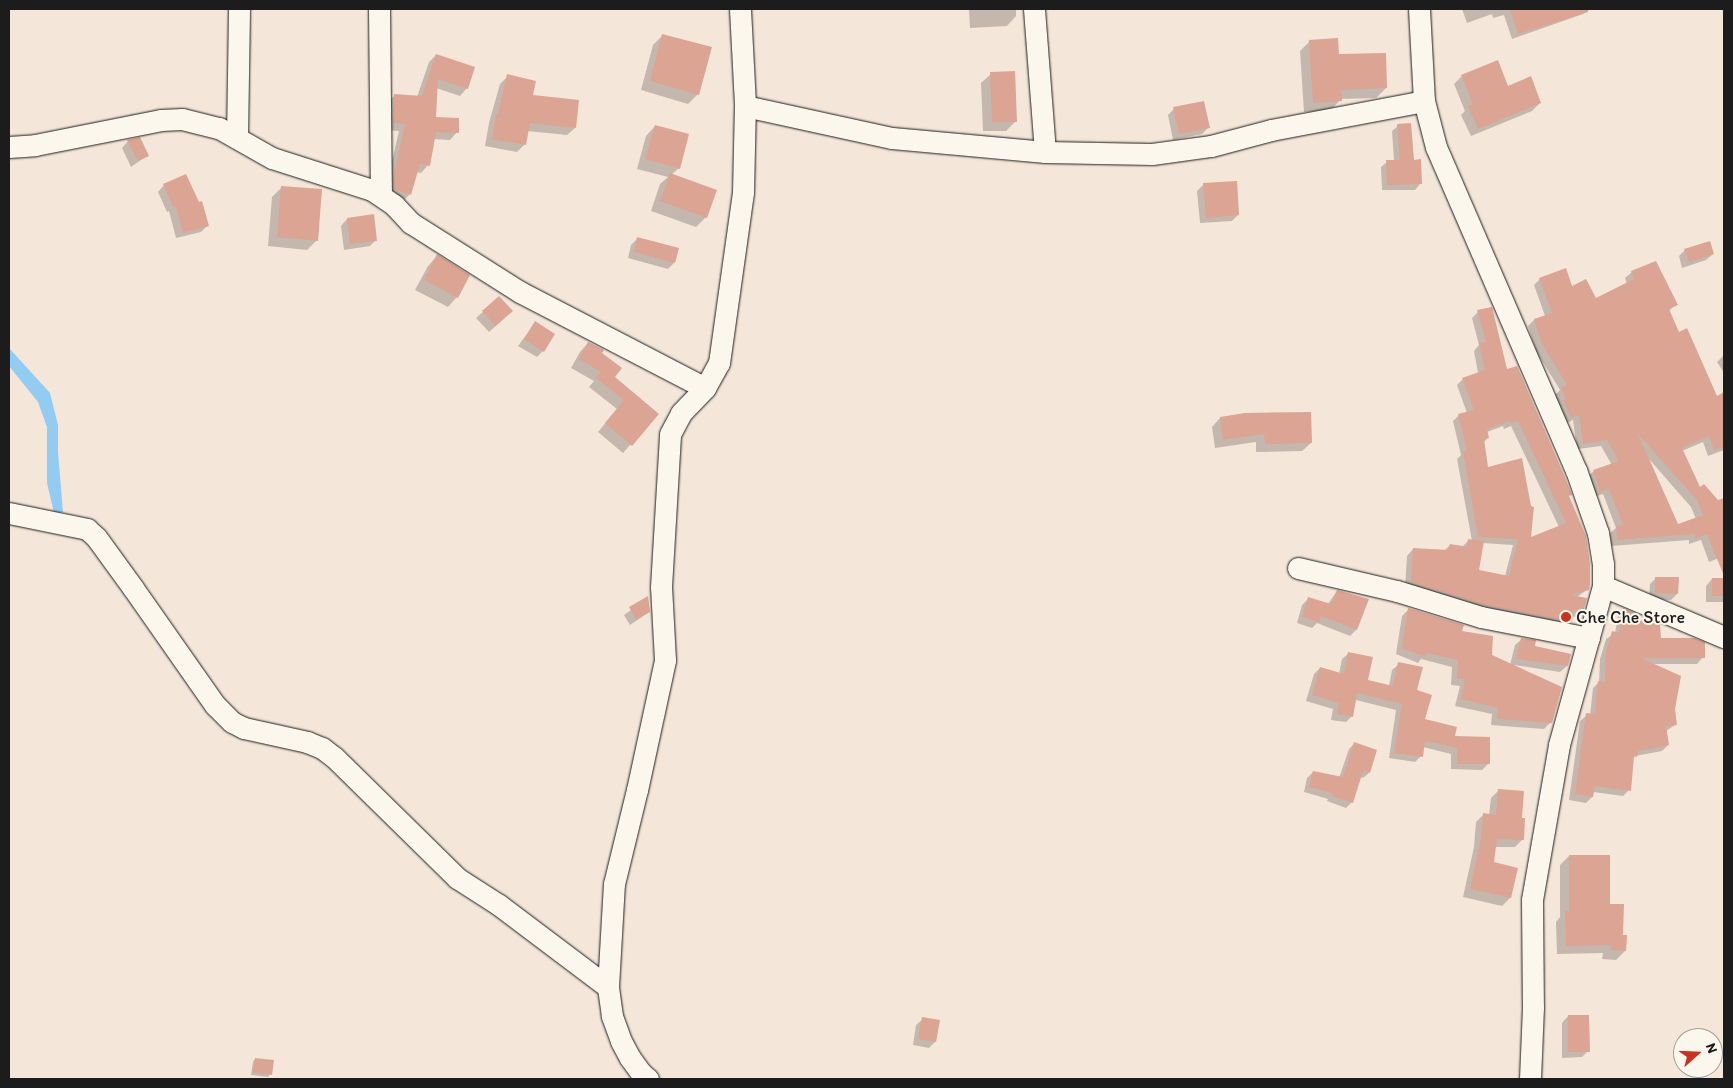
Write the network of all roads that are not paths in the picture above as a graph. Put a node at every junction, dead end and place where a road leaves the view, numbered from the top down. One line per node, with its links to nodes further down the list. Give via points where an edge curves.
1 (239, 9): 8 (street)
2 (379, 9): 11 (street)
3 (740, 9): 7 (street)
4 (1034, 9): 10 (street)
5 (1419, 9): 6 (street)
6 (1424, 101): 10 (street, via 1271,130 1211,146 1152,154); 15 (street, via 1436,147 1576,470 1598,533 1604,563)
7 (745, 106): 10 (street, via 892,138); 12 (street, via 743,192 726,330 719,363)
8 (237, 138): 9 (street, via 219,128 175,119); 11 (street, via 272,158)
9 (9, 147)
10 (1045, 152)
11 (381, 195): 12 (street, via 411,223 520,292)
12 (705, 388): 18 (street, via 681,413 670,434 661,587 665,660 638,790 614,884)
13 (9, 513): 18 (street, via 87,529 139,595 215,705 232,722 322,748 457,878 499,905)
14 (1298, 568): 17 (street, via 1397,591 1482,617)
15 (1603, 586): 16 (street); 17 (street)
16 (1724, 637)
17 (1589, 638): 20 (street, via 1559,745 1532,900)
18 (608, 987): 19 (street, via 612,1016 621,1041)
19 (648, 1079)
20 (1530, 1079)

